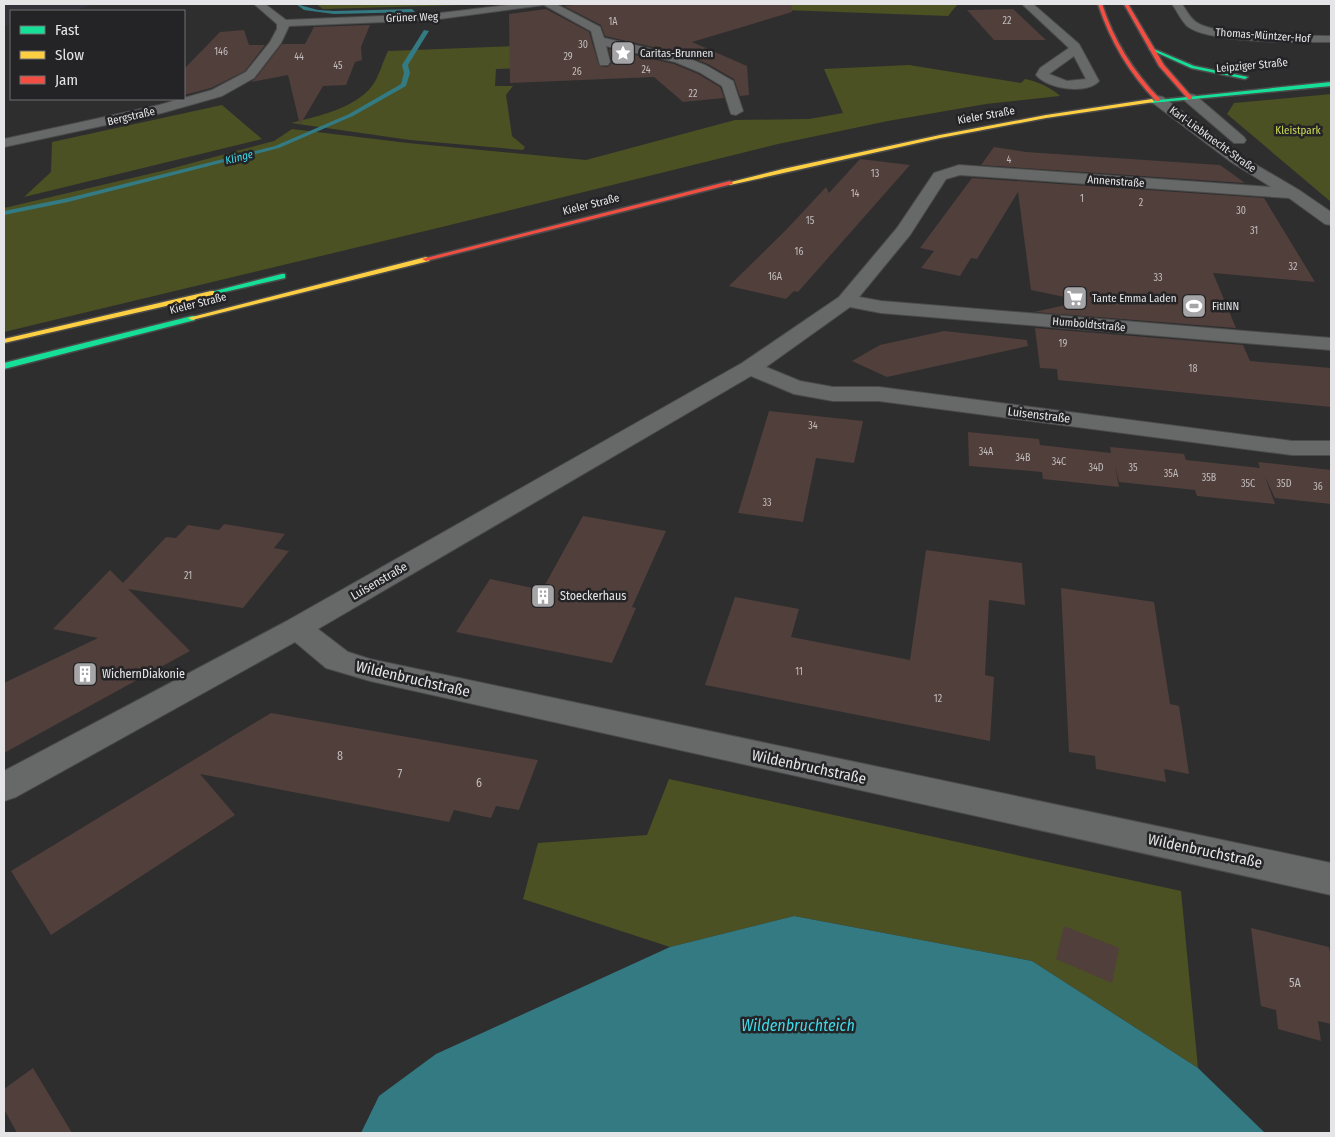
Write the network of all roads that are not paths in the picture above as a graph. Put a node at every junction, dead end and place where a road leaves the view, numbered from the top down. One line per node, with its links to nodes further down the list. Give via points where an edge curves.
1 (259, 4): 8 (street)
2 (540, 4): 8 (street, Grüner Weg, via 440,16)
3 (549, 4): 10 (street, via 596,29)
4 (1026, 4): 12 (street)
5 (1100, 4): 17 (main road, Kieler Straße, via 1114,41 1139,88)
6 (1126, 4): 11 (main road)
7 (1177, 4): 9 (street, Thomas-Müntzer-Hof, via 1192,25 1202,29 1229,34)
8 (283, 23): 22 (street, Bergstraße, via 284,29 250,75 217,94)
9 (1331, 39)
10 (600, 41): 13 (street); 21 (street, via 675,58 703,69 728,84)
11 (1151, 48): 14 (main road, Leipziger Straße, via 1193,67 1249,77); 17 (main road)
12 (1076, 49)
13 (604, 62)
14 (1207, 81)
15 (1191, 82): 17 (main road)
16 (1331, 84): 20 (main road)
17 (1165, 89): 20 (main road); 20 (main road, Kieler Straße); 24 (street, Karl-Liebknecht-Straße, via 1236,159); 30 (main road, Kieler Straße, via 1089,109 892,145 626,208)
18 (1092, 94): 19 (main road)
19 (1073, 97)
20 (1190, 98): 24 (street, Karl-Liebknecht-Straße, via 1251,150)
21 (736, 110)
22 (4, 143)
23 (940, 176): 24 (street, Annenstraße, via 959,170); 27 (street, Luisenstraße, via 904,231)
24 (1293, 193): 25 (street, Karl-Liebknecht-Straße)
25 (1331, 220)
26 (297, 272): 28 (main road, Kieler Straße)
27 (846, 301): 29 (street, Humboldtstraße, via 881,307); 31 (street, Luisenstraße)
28 (4, 341)
29 (1331, 344)
30 (4, 366)
31 (750, 368): 32 (street, Luisenstraße, via 794,387 833,394 878,394 1292,448); 33 (street, Luisenstraße)
32 (1331, 448)
33 (298, 628): 34 (street, Luisenstraße); 35 (street, Wildenbruchstraße, via 337,660 370,670)
34 (4, 787)
35 (1331, 879)

